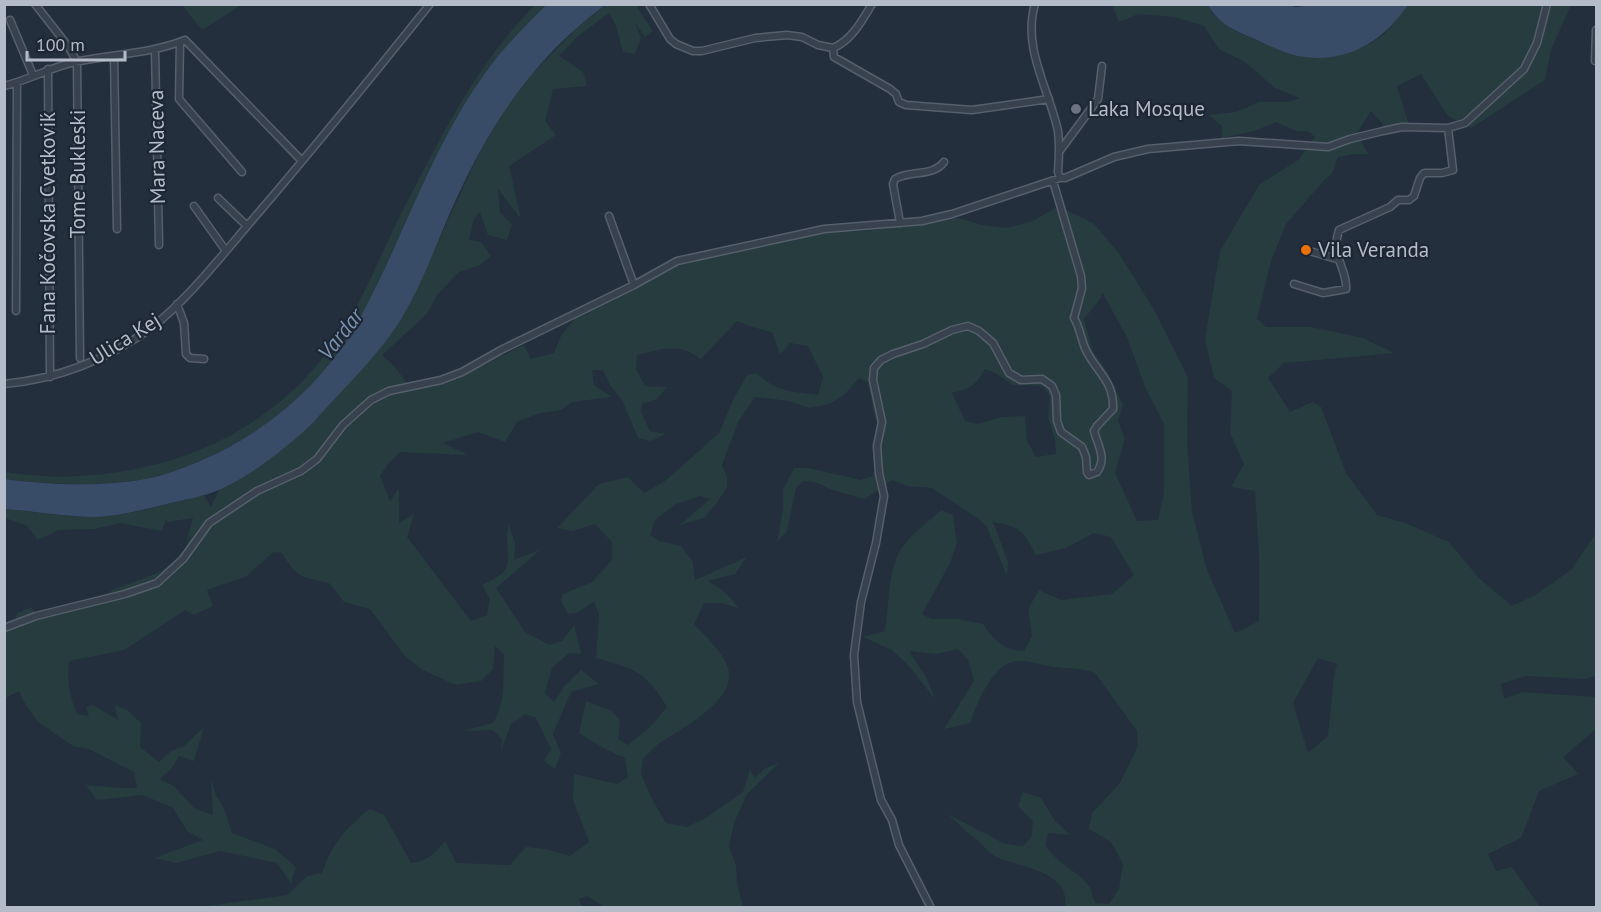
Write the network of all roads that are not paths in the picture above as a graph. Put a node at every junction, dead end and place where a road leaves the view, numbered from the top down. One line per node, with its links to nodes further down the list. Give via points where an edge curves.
1 (35, 4): 13 (street)
2 (430, 4): 23 (street, Ulica Kej)
3 (649, 4): 10 (street, via 670,39 693,51 787,35)
4 (872, 4): 10 (street, via 854,32)
5 (1035, 4): 20 (street, via 1032,42)
6 (1547, 4): 21 (street, via 1537,43 1524,69 1465,123)
7 (10, 20): 17 (street)
8 (1596, 30): 14 (street)
9 (182, 41): 11 (street); 23 (street); 25 (street, via 179,99)
10 (833, 48): 20 (street, via 834,57 890,89 902,104 972,110)
11 (155, 49): 12 (street); 33 (street, Mara Naceva)
12 (114, 57): 13 (street); 32 (street)
13 (77, 62): 16 (street); 41 (street, Tome Bukleski)
14 (1595, 62)
15 (1102, 66): 22 (street, via 1098,99)
16 (48, 69): 17 (street); 43 (street, Fana Kočovska Cvetkoviḱ)
17 (33, 75): 18 (street)
18 (17, 83): 19 (street); 40 (street)
19 (4, 86)
20 (1049, 99): 22 (street)
21 (1448, 128): 26 (street, via 1402,128 1328,147 1239,141 1148,149 1114,157); 36 (street, via 1453,170 1424,173 1409,200 1398,200 1339,231)
22 (1059, 152): 26 (street)
23 (302, 161): 31 (street, Ulica Kej)
24 (944, 162): 30 (street, via 934,170 895,179)
25 (242, 172)
26 (1057, 180): 30 (street, via 952,214); 46 (street, via 1081,276 1074,318 1087,352 1114,397 1113,409 1094,431 1101,450 1097,472 1086,472 1082,447 1061,432 1052,386 1042,379 1021,380 1009,373 993,344 979,331 968,326 952,330 893,354 874,368 882,422 877,447 884,496 854,655 857,702 881,800)
27 (218, 198): 31 (street)
28 (194, 206): 34 (street)
29 (609, 216): 38 (street)
30 (900, 223): 38 (street, via 824,229 688,258)
31 (247, 226): 34 (street, Ulica Kej)
32 (117, 229)
33 (159, 245)
34 (226, 250): 39 (street, Ulica Kej)
35 (1306, 250): 36 (street)
36 (1337, 259): 37 (street, via 1347,284 1343,291 1323,293)
37 (1294, 284)
38 (634, 285): 45 (street, via 462,372 389,391 371,400 343,424 317,459 301,471 257,491 209,523 183,559 157,583)
39 (177, 304): 42 (street, via 184,323 187,356); 43 (street, Ulica Kej, via 131,340 97,359)
40 (16, 310)
41 (80, 358)
42 (204, 359)
43 (50, 377): 44 (street, Ulica Kej)
44 (4, 384)
45 (4, 628)
46 (931, 908)

